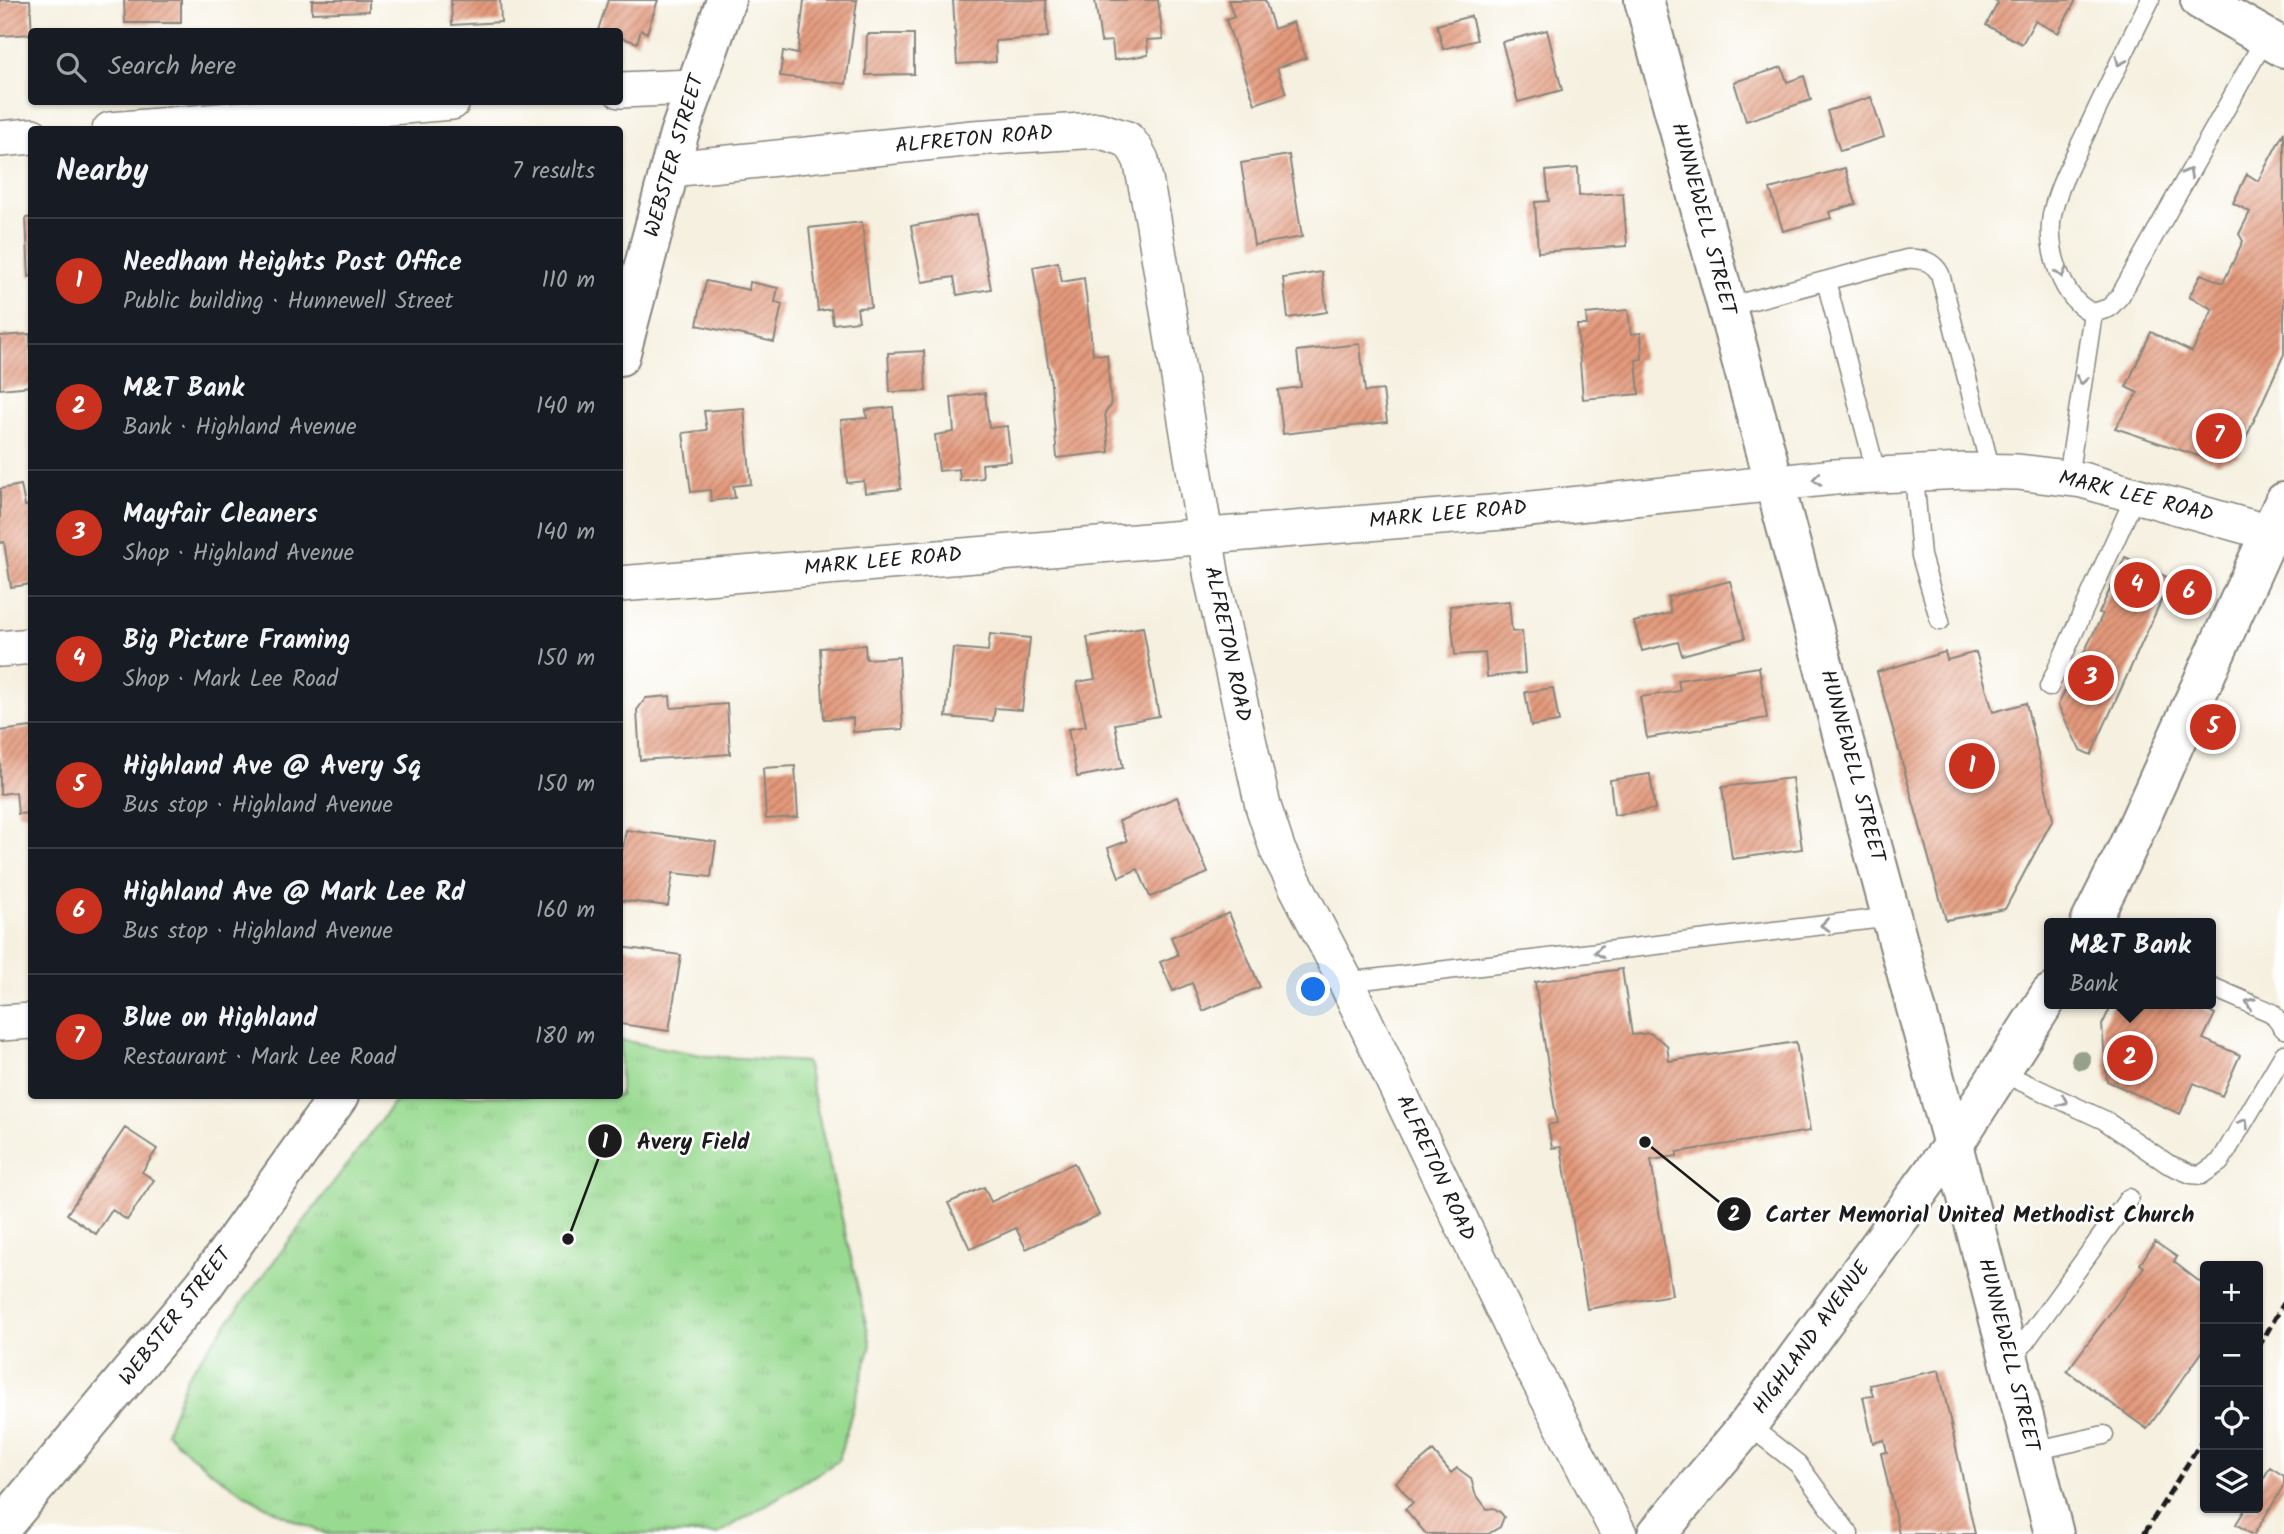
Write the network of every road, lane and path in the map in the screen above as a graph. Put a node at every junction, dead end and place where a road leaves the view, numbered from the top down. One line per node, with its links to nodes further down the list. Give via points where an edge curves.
1 (726, 0): 6 (street, WEBSTER STREET)
2 (1644, 0): 14 (street, HUNNEWELL STREET)
3 (2150, 0): 15 (lane, one-way to 15, via 2062,183 2052,217 2063,283 2078,305)
4 (2200, 0): 5 (street)
5 (2275, 43): 15 (lane, one-way to 5, via 2109,308 2120,296)
6 (694, 87): 7 (street); 12 (street, WEBSTER STREET)
7 (623, 90)
8 (415, 105): 9 (street)
9 (159, 126)
10 (28, 136): 11 (street)
11 (0, 139)
12 (670, 169): 16 (street, WEBSTER STREET); 24 (street, ALFRETON ROAD, via 1000,136 1098,130 1127,139 1144,172)
13 (1826, 281): 14 (lane); 17 (lane, via 1908,259 1920,258 1937,268); 19 (lane)
14 (1727, 307): 21 (street, HUNNEWELL STREET)
15 (2093, 313): 20 (lane, one-way to 20)
16 (623, 345)
17 (1990, 471): 18 (street, MARK LEE ROAD); 20 (street, MARK LEE ROAD)
18 (1914, 474): 19 (street, MARK LEE ROAD); 26 (lane, via 1921,556)
19 (1877, 476): 21 (street, MARK LEE ROAD, one-way to 21)
20 (2068, 478): 22 (street, MARK LEE ROAD)
21 (1775, 484): 24 (street, MARK LEE ROAD, via 1502,512); 30 (street, HUNNEWELL STREET)
22 (2136, 494): 23 (street, MARK LEE ROAD); 29 (lane)
23 (2277, 517): 31 (street)
24 (1205, 534): 25 (street, MARK LEE ROAD); 32 (street, ALFRETON ROAD, via 1263,806 1278,851)
25 (623, 584)
26 (1940, 621)
27 (28, 646): 28 (street)
28 (0, 649)
29 (2049, 687)
30 (1892, 916): 32 (lane, one-way to 32); 41 (street, HUNNEWELL STREET)
31 (2093, 918)
32 (1346, 982): 48 (street, ALFRETON ROAD, via 1521,1348)
33 (2216, 988): 37 (lane, one-way to 33, via 2272,1013)
34 (2044, 1002): 39 (street, HIGHLAND AVENUE)
35 (28, 1021): 36 (street)
36 (0, 1023)
37 (2284, 1029)
38 (2284, 1054): 39 (lane, one-way to 38, via 2104,1120 2168,1164 2202,1175 2220,1162)
39 (2001, 1072): 41 (street, HIGHLAND AVENUE)
40 (337, 1099): 47 (street, WEBSTER STREET, via 204,1284)
41 (1952, 1144): 43 (street, HUNNEWELL STREET); 44 (street, HIGHLAND AVENUE)
42 (2129, 1198): 43 (lane)
43 (2010, 1363): 46 (street, HUNNEWELL STREET)
44 (1748, 1424): 49 (street, HIGHLAND AVENUE); 50 (lane, via 1798,1464)
45 (2104, 1435): 46 (lane)
46 (2033, 1451): 51 (street, HUNNEWELL STREET)
47 (0, 1529)
48 (1619, 1534)
49 (1657, 1534)
50 (1849, 1534)
51 (2053, 1534)

